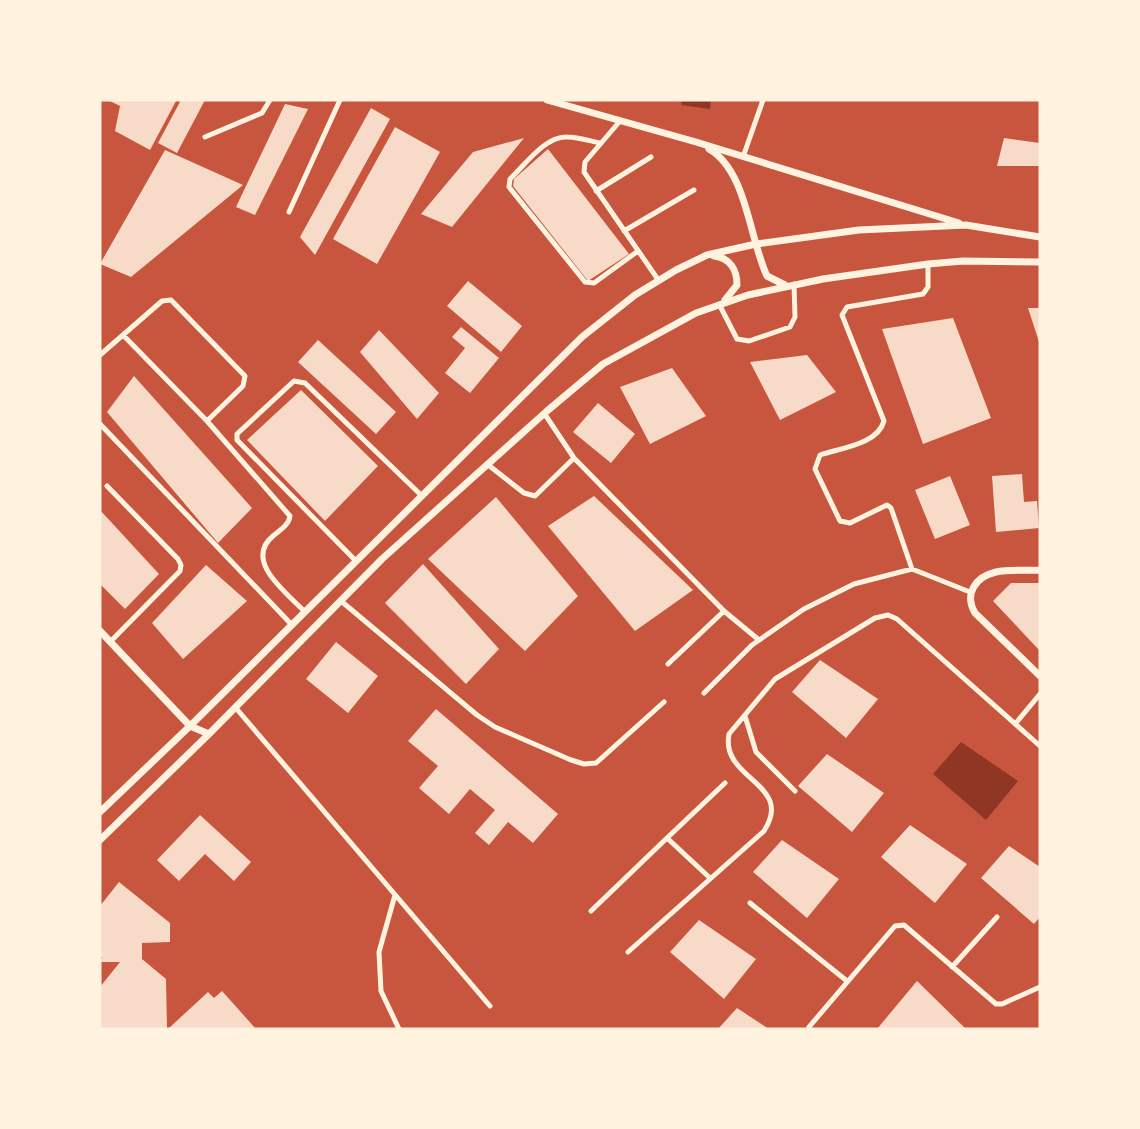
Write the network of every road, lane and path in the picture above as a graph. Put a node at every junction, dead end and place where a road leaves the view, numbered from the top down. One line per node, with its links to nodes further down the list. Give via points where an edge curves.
1 (270, 100): 6 (lane, via 262,113)
2 (340, 100): 13 (lane)
3 (547, 100): 5 (street)
4 (762, 100): 10 (lane)
5 (621, 120): 7 (street); 8 (lane)
6 (205, 137)
7 (696, 142): 10 (street); 17 (street, via 729,167)
8 (600, 143): 12 (lane, via 584,167); 18 (lane, via 558,137 510,179 509,187 585,282 594,283)
9 (651, 157): 12 (lane)
10 (743, 157): 14 (street)
11 (694, 190): 15 (lane)
12 (596, 191): 15 (lane)
13 (289, 212)
14 (966, 225): 16 (street); 17 (street, via 859,230)
15 (624, 232): 18 (lane)
16 (1040, 237)
17 (757, 244): 19 (street); 23 (street, via 767,276 784,286)
18 (638, 251): 22 (lane)
19 (707, 255): 22 (street); 24 (street, via 725,258 737,277 731,295)
20 (1040, 262): 21 (street)
21 (928, 264): 23 (street); 35 (lane, via 928,287 923,294 844,310 884,421 874,437 820,455 815,470 840,521 850,523 887,505 891,508)
22 (659, 281): 33 (street, via 582,338)
23 (794, 284): 24 (street); 24 (lane, via 795,317 790,327 749,341 737,339)
24 (719, 304): 27 (street, via 603,364)
25 (123, 335): 26 (lane); 28 (lane); 28 (lane, via 163,301 171,300 245,376)
26 (100, 355)
27 (544, 413): 30 (lane); 31 (street)
28 (207, 421): 40 (lane, via 290,516 265,543 261,558 267,571)
29 (100, 424): 41 (lane)
30 (574, 458): 31 (lane, via 535,496); 39 (lane)
31 (487, 464): 38 (street)
32 (107, 486): 44 (lane, via 181,565)
33 (422, 496): 34 (street); 34 (lane, via 300,381 237,434 237,440)
34 (356, 561): 40 (street)
35 (912, 569): 37 (lane); 43 (lane, via 855,584 804,609)
36 (1040, 570): 37 (street, via 994,572)
37 (970, 592): 46 (street, via 969,603 975,613)
38 (341, 601): 49 (lane, via 477,715 571,760 596,763); 50 (street)
39 (724, 611): 43 (lane); 45 (lane)
40 (305, 612): 41 (street)
41 (292, 625): 53 (street)
42 (100, 631): 44 (street)
43 (759, 640): 47 (lane)
44 (110, 642): 53 (street)
45 (668, 664)
46 (1040, 676)
47 (704, 693)
48 (1040, 694): 52 (lane)
49 (664, 702)
50 (235, 707): 54 (street); 62 (lane)
51 (744, 716): 52 (lane, via 775,679 875,618 888,615); 57 (lane, via 757,752); 61 (lane, via 727,744 732,758 772,800 773,811 764,831)
52 (1016, 723): 55 (lane)
53 (190, 726): 54 (street); 58 (street)
54 (209, 734): 60 (street)
55 (1040, 746)
56 (725, 783): 59 (lane)
57 (795, 791)
58 (100, 812)
59 (667, 838): 61 (lane); 64 (lane)
60 (100, 839)
61 (710, 878): 66 (lane)
62 (395, 895): 70 (lane); 72 (lane, via 379,952 380,992)
63 (750, 903): 68 (lane)
64 (591, 911)
65 (997, 917): 67 (lane)
66 (628, 952)
67 (951, 967): 68 (lane, via 904,925 895,926); 69 (lane, via 996,1004)
68 (847, 981): 71 (lane)
69 (1040, 987)
70 (490, 1006)
71 (809, 1027)
72 (400, 1029)

